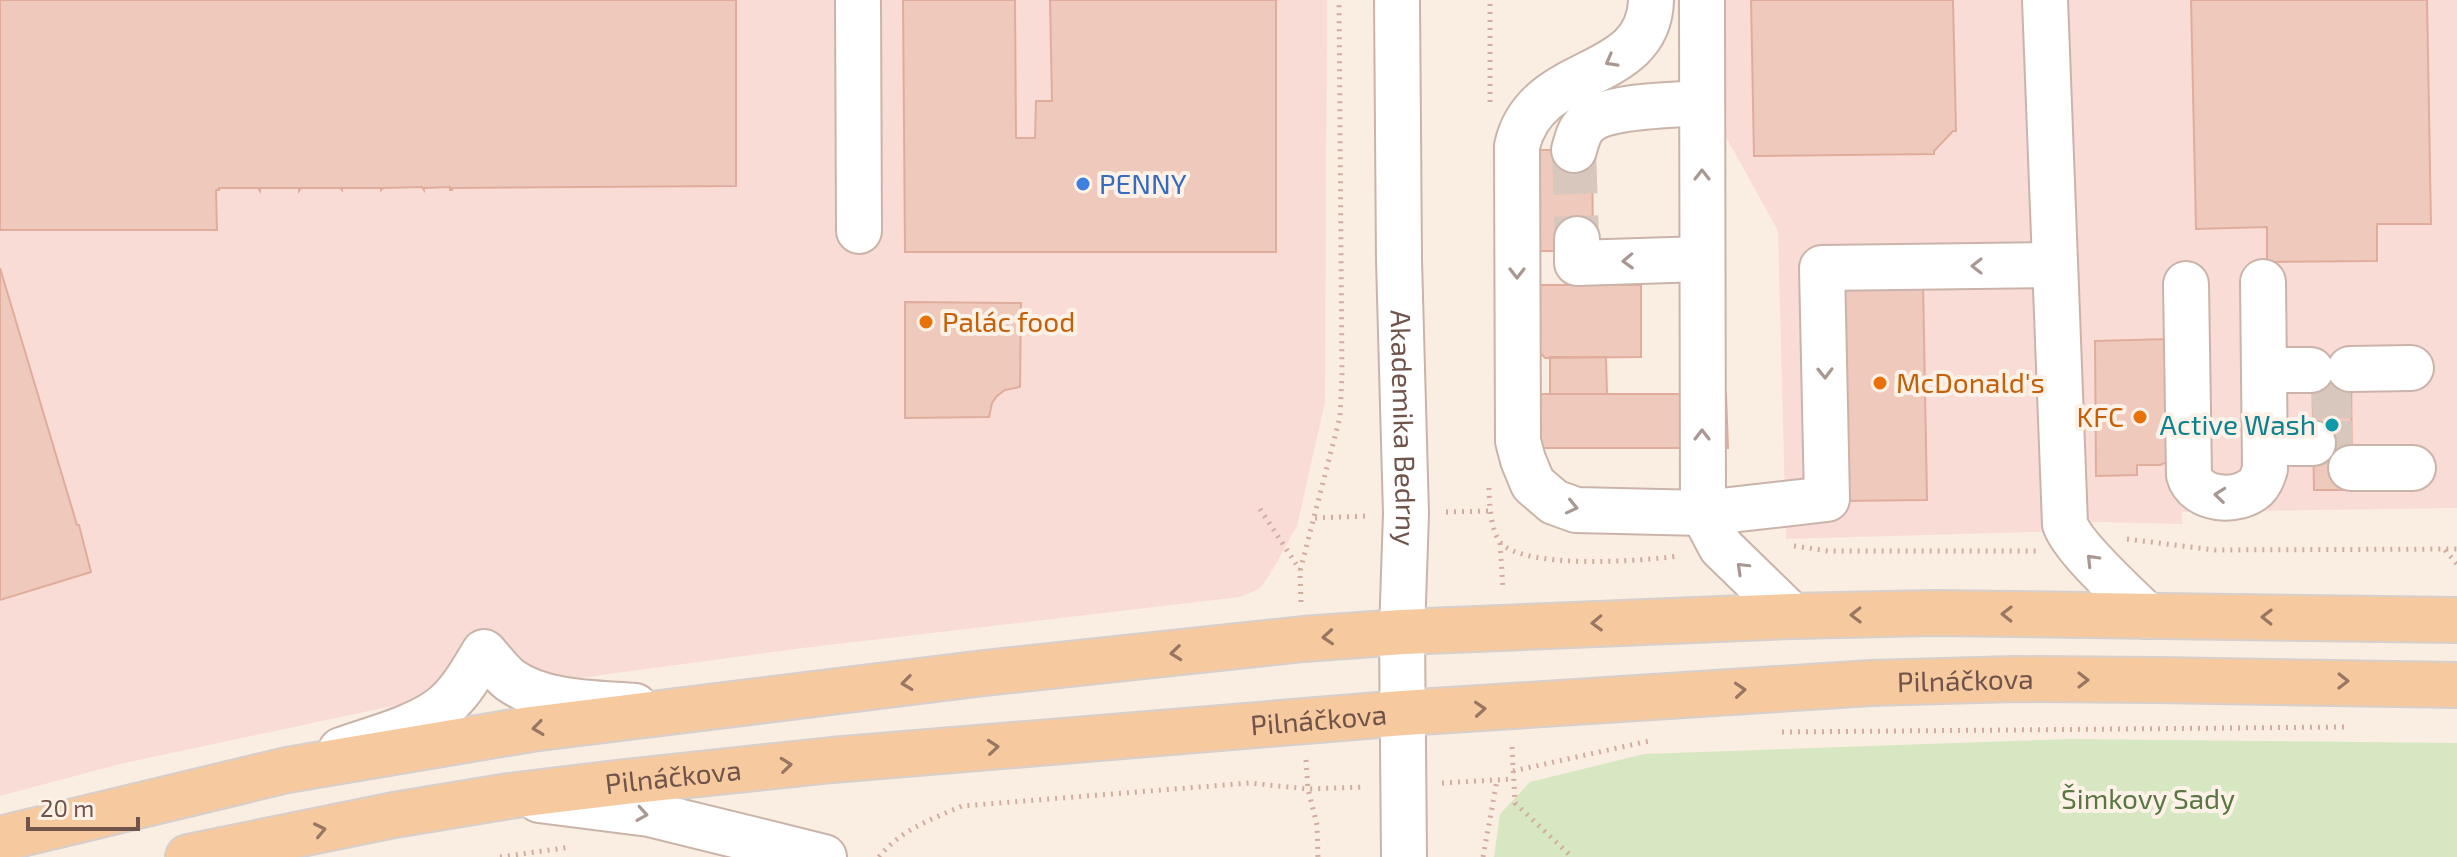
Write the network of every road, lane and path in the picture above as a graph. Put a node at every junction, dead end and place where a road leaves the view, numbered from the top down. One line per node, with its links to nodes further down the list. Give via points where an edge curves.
1 (858, 0): 9 (street, via 874,92)
2 (1339, 0): 19 (path, via 1340,417 1300,571)
3 (1397, 0): 30 (street, Akademika Bedrny, via 1406,514)
4 (1651, 0): 21 (street, one-way to 21, via 1649,22 1639,41 1542,100 1520,130 1518,441 1533,484 1554,502 1576,510)
5 (1702, 0): 7 (street)
6 (2045, 0): 12 (street)
7 (1702, 103): 8 (street, via 1595,116 1585,124); 11 (street, one-way to 7)
8 (1574, 150)
9 (859, 231)
10 (1577, 239): 11 (street, one-way to 10, via 1577,263)
11 (1702, 259): 21 (street, one-way to 11)
12 (2056, 275): 21 (street, one-way to 21, via 1822,268 1827,499); 23 (street, via 2063,513)
13 (2263, 282): 16 (street)
14 (2186, 284): 18 (street, one-way to 14, via 2255,488 2231,497 2200,492 2191,481)
15 (2411, 382): 16 (street)
16 (2264, 384): 18 (street)
17 (2412, 455): 18 (street)
18 (2265, 456)
19 (1260, 509)
20 (1489, 511): 21 (path, via 1500,542 1514,551 1563,562 1666,557)
21 (1712, 530): 27 (street, one-way to 21)
22 (1781, 544): 23 (path, via 1828,551 2057,551)
23 (2077, 545): 24 (path, via 2098,536 2215,550); 28 (street, one-way to 23)
24 (2444, 549): 25 (path); 26 (path)
25 (2457, 549)
26 (2457, 564)
27 (1792, 616): 28 (main road, one-way to 27); 30 (main road, one-way to 30)
28 (2147, 616): 29 (main road, one-way to 28)
29 (2457, 620)
30 (1402, 632): 32 (main road, one-way to 32); 33 (street, Akademika Bedrny)
31 (2457, 685): 33 (main road, Pilnáčkova, one-way to 31, via 2015,679)
32 (680, 710): 37 (main road, one-way to 37); 37 (street, via 561,700 510,680 484,652 462,687 422,720)
33 (1403, 713): 41 (main road, Pilnáčkova, one-way to 33, via 832,760); 49 (street, Akademika Bedrny)
34 (2345, 727): 35 (path)
35 (1776, 732)
36 (1651, 740): 38 (path)
37 (287, 770): 42 (main road)
38 (1513, 771)
39 (1513, 779): 51 (path, via 1515,803)
40 (1497, 780): 50 (path)
41 (509, 796): 44 (main road, Pilnáčkova, one-way to 41); 46 (street, one-way to 46, via 649,814)
42 (0, 839)
43 (576, 846): 45 (path)
44 (188, 857)
45 (500, 857)
46 (824, 857)
47 (879, 857): 48 (path, via 919,824 962,806 1249,783 1308,789)
48 (1318, 857)
49 (1404, 857)
50 (1483, 857)
51 (1572, 857)

